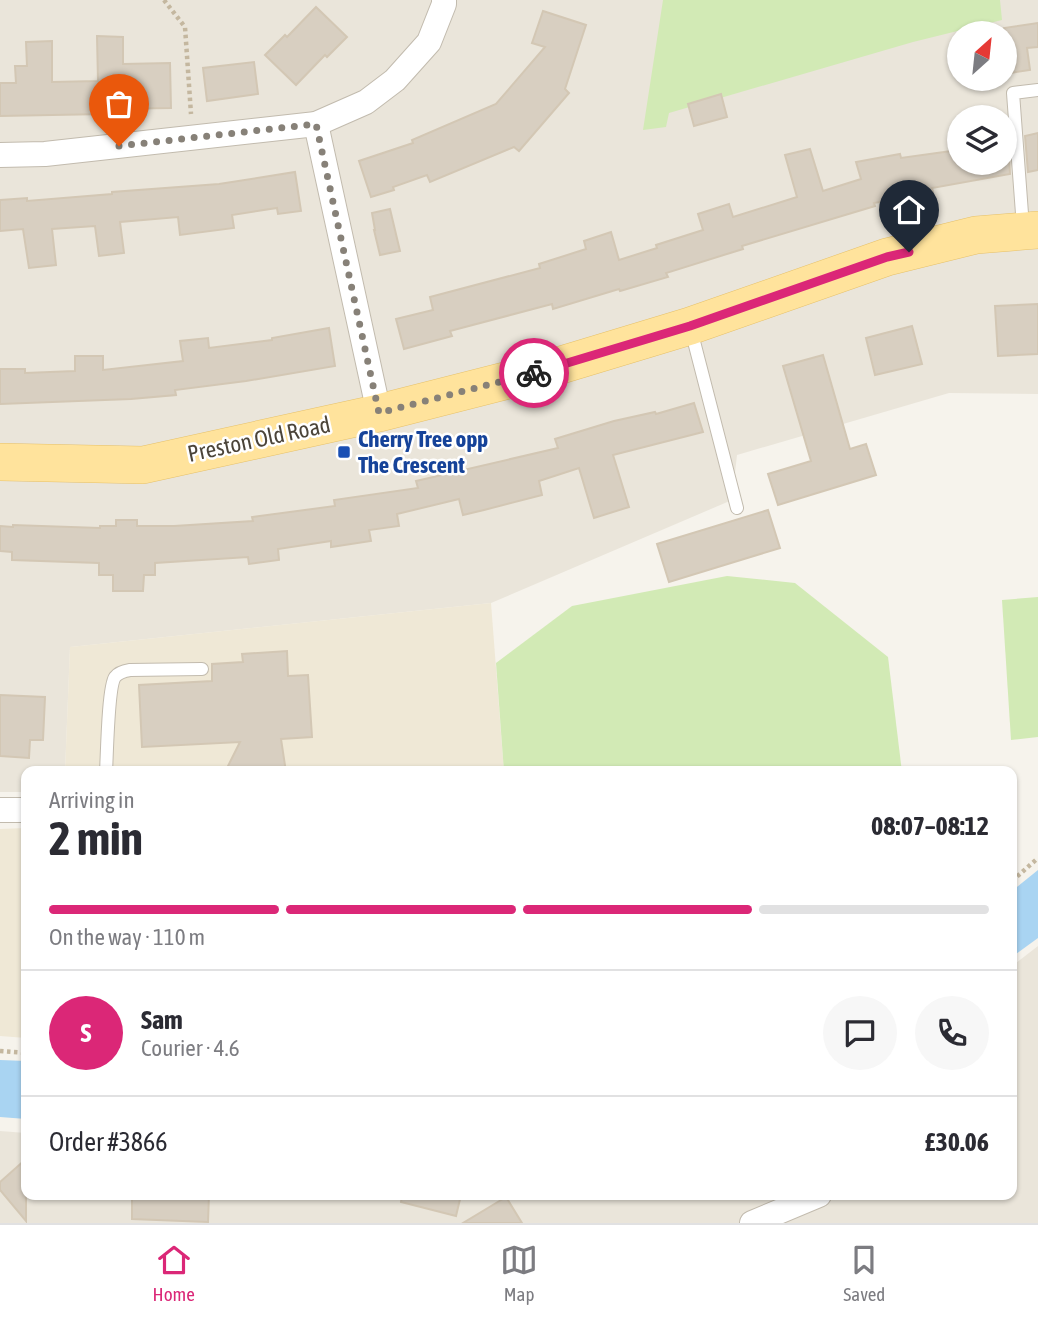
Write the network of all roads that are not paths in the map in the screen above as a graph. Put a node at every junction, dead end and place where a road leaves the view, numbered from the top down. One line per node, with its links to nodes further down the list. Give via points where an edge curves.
1 (444, 0): 3 (street, via 429,43 395,80 366,102)
2 (1038, 90): 5 (lane, via 1013,93)
3 (316, 124): 4 (street); 7 (street)
4 (0, 155)
5 (1031, 231): 6 (main road, Preston Old Road, via 976,235 887,257)
6 (690, 326): 7 (main road, Preston Old Road, via 528,375); 9 (lane)
7 (379, 413): 8 (main road, Preston Old Road, via 143,465)
8 (0, 462)
9 (737, 508)
10 (202, 669): 11 (lane, via 130,670 115,677)
11 (106, 766)
12 (0, 810): 13 (street)
13 (21, 810)
14 (807, 1200): 15 (street)
15 (752, 1223)

